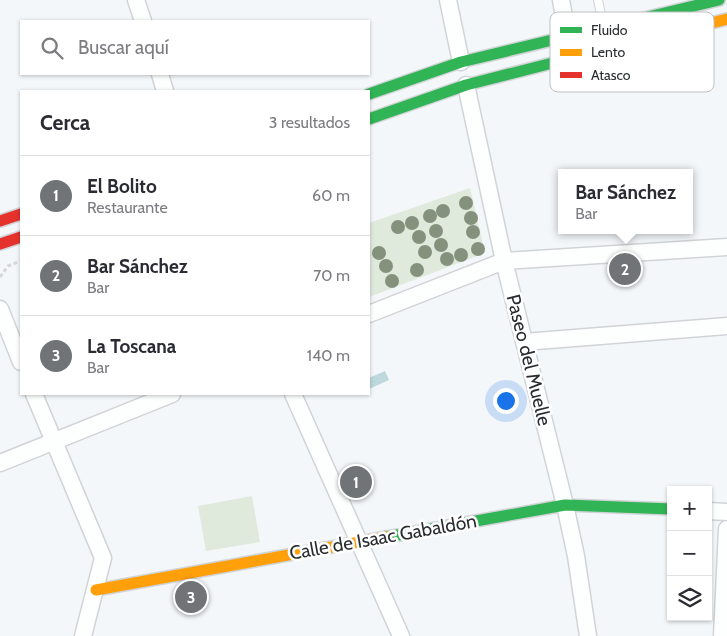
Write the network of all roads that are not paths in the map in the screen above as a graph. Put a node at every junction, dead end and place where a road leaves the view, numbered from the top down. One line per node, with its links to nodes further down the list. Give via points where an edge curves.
1 (136, 0): 6 (street)
2 (448, 0): 9 (street)
3 (719, 0): 4 (main road)
4 (671, 12)
5 (727, 18): 7 (main road)
6 (143, 20)
7 (714, 21)
8 (550, 42): 9 (main road)
9 (461, 62): 14 (main road)
10 (550, 63): 12 (main road)
11 (160, 75): 13 (street)
12 (466, 85): 15 (main road); 21 (street, Paseo del Muelle)
13 (165, 90)
14 (370, 94)
15 (370, 118)
16 (20, 214): 17 (main road)
17 (0, 221)
18 (20, 237): 19 (main road)
19 (0, 244)
20 (727, 247): 21 (street)
21 (504, 261): 23 (street); 25 (street, Paseo del Muelle)
22 (0, 310): 26 (street)
23 (370, 314)
24 (727, 326): 25 (street)
25 (524, 342): 32 (street, Paseo del Muelle)
26 (20, 360)
27 (34, 395): 30 (street)
28 (170, 395): 30 (street)
29 (292, 395): 37 (street)
30 (54, 443): 31 (street); 38 (street, via 103,558)
31 (0, 463)
32 (565, 505): 33 (main road, Calle de Isaac Gabaldón); 37 (main road, Calle de Isaac Gabaldón); 41 (street, Paseo del Muelle)
33 (667, 509)
34 (712, 511): 35 (street)
35 (727, 512)
36 (727, 528): 42 (street)
37 (360, 541): 38 (main road, Calle de Isaac Gabaldón); 40 (street)
38 (96, 590): 39 (street)
39 (83, 636)
40 (401, 636)
41 (588, 636)
42 (722, 636)

